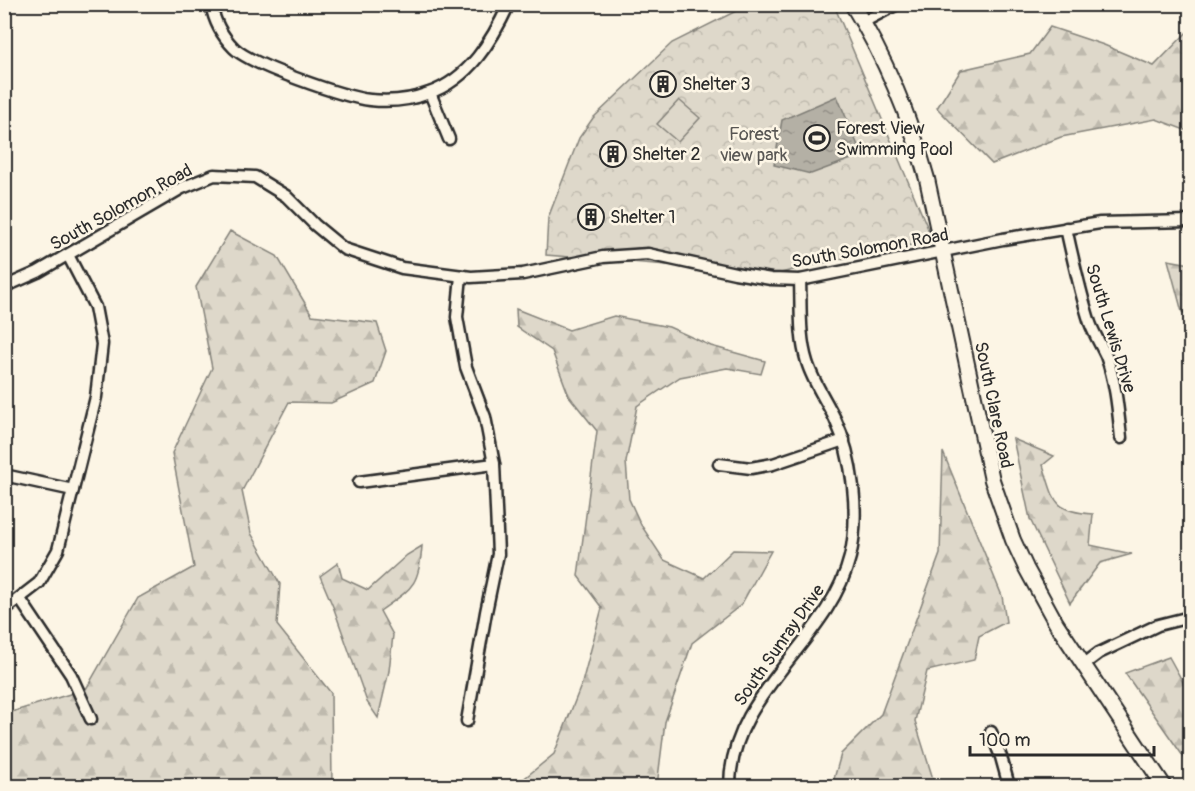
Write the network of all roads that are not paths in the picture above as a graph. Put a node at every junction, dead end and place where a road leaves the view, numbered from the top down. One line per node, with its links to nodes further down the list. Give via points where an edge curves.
1 (211, 4): 6 (street, via 221,33 235,50 254,61 350,97 390,100)
2 (509, 4): 6 (street, via 490,42 474,63)
3 (852, 4): 5 (street, South Clare Road)
4 (897, 4): 5 (street)
5 (863, 22): 10 (street, South Clare Road, via 913,131)
6 (430, 93): 7 (street)
7 (449, 140)
8 (1191, 221): 9 (street, South Solomon Road, via 1100,222)
9 (1066, 228): 10 (street, South Solomon Road); 15 (street, South Lewis Drive, via 1091,326 1117,394)
10 (943, 252): 13 (street, South Solomon Road); 25 (street, South Clare Road, via 988,463 1003,513 1026,568)
11 (68, 255): 12 (street, South Solomon Road, via 182,188 214,175 255,177 286,196 345,249 402,268); 14 (street, South Solomon Road); 21 (street, via 95,307 102,344 96,397)
12 (460, 276): 13 (street, South Solomon Road, via 523,274 603,257 648,254 735,273); 17 (street, via 457,317 466,367 485,417)
13 (800, 280): 16 (street, South Sunray Drive, via 806,361)
14 (4, 287)
15 (1121, 438)
16 (844, 440): 18 (street, via 773,464 751,468); 29 (street, South Sunray Drive, via 855,530 842,584 750,714 735,751)
17 (494, 464): 20 (street); 27 (street, via 498,554)
18 (719, 464)
19 (4, 475): 21 (street)
20 (359, 482)
21 (73, 490): 22 (street, via 58,550 39,583)
22 (20, 599): 23 (street); 26 (street, via 71,675)
23 (4, 610)
24 (1191, 617): 25 (street, via 1158,625)
25 (1083, 664): 31 (street, South Clare Road)
26 (91, 719)
27 (467, 721)
28 (991, 732): 30 (street)
29 (730, 786)
30 (1009, 786)
31 (1164, 786)

